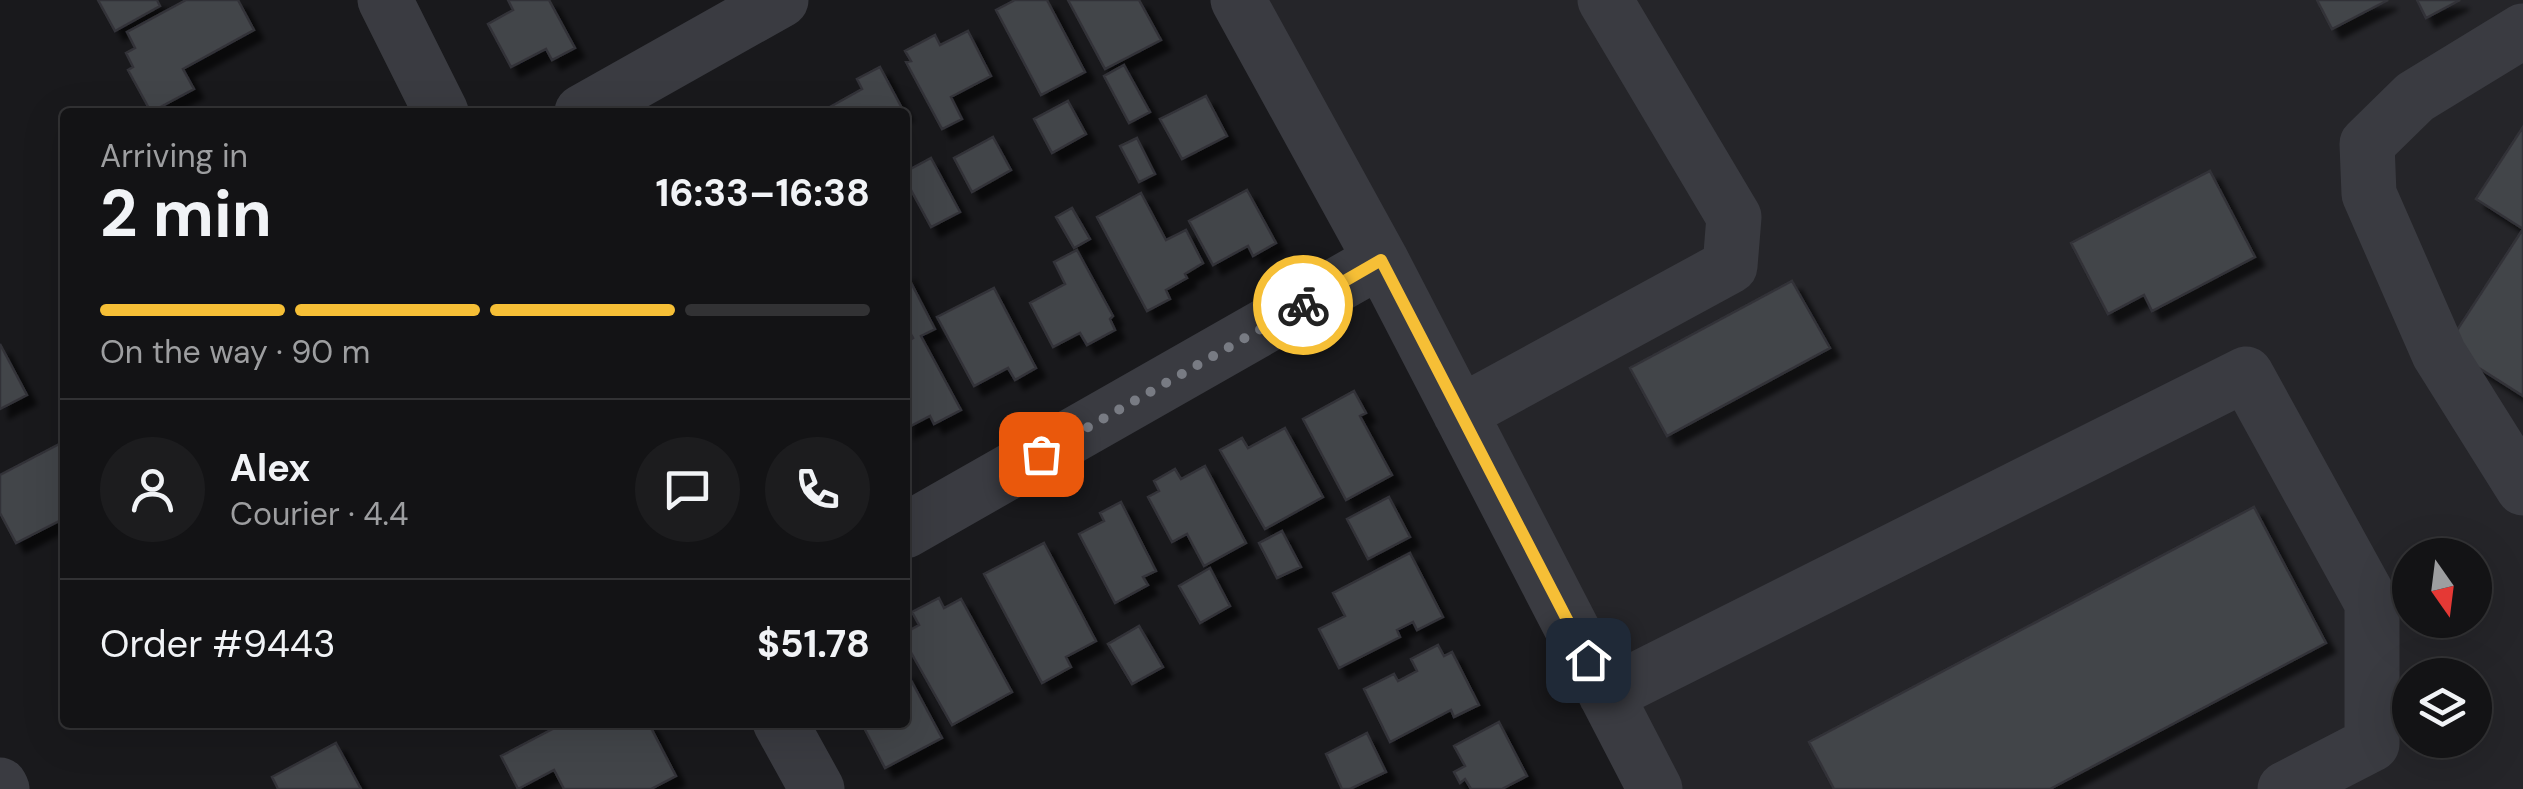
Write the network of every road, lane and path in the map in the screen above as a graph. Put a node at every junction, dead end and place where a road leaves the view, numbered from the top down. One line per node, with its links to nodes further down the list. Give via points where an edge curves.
1 (385, 0): 6 (street)
2 (780, 0): 7 (street)
3 (1238, 0): 8 (street)
4 (1605, 0): 9 (street, via 1734,216 1730,266)
5 (2523, 31): 10 (street, via 2416,97 2368,144 2369,194 2439,354)
6 (439, 108)
7 (589, 108)
8 (1381, 260): 9 (street); 11 (street)
9 (1460, 414): 12 (street)
10 (2523, 488)
11 (910, 528)
12 (1606, 695): 15 (street); 16 (street, via 2246,374 2372,603 2372,744)
13 (783, 728): 14 (street)
14 (816, 789)
15 (1655, 789)
16 (2285, 789)

